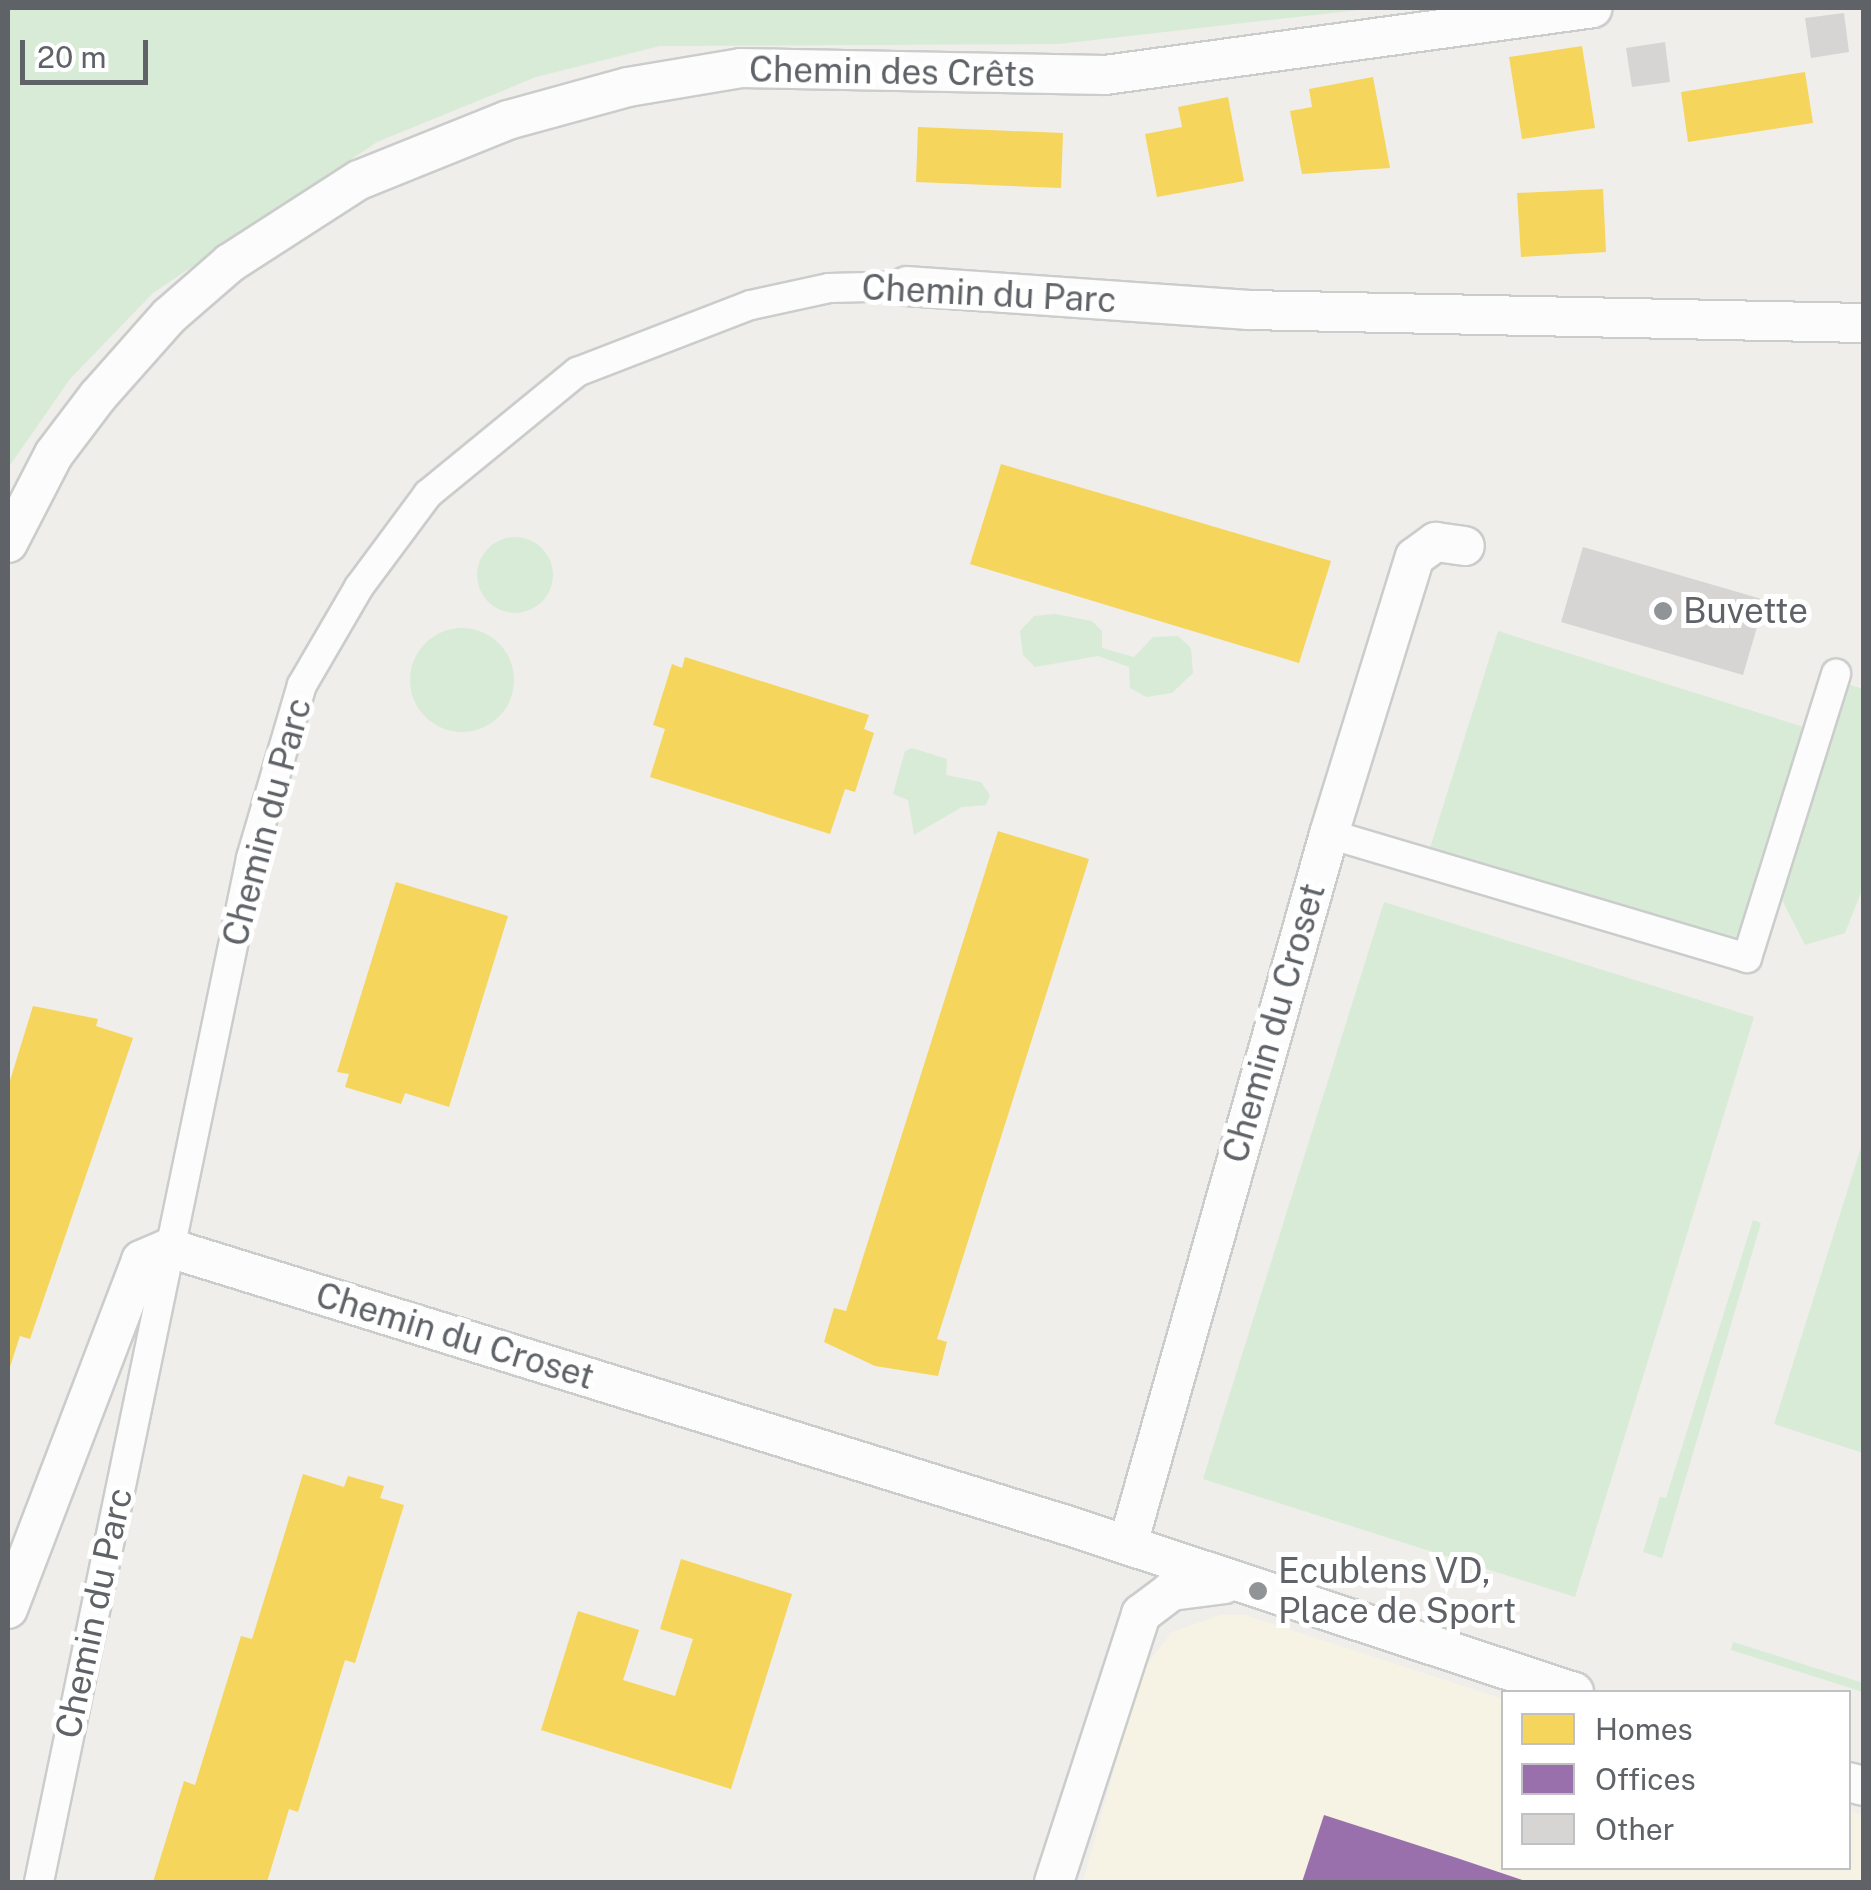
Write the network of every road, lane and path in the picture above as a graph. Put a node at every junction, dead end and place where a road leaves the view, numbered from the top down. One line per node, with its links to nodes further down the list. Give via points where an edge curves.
1 (1592, 8): 4 (street, Chemin des Crêts, via 1105,75 742,68 628,87 508,120 359,180 230,263 170,316 98,396 54,454)
2 (907, 286): 3 (street, Chemin du Parc, via 1248,310); 8 (street, Chemin du Parc, via 828,288 630,347 578,372 428,494 359,587 302,685 251,858)
3 (1864, 322)
4 (8, 543)
5 (1465, 546): 7 (street, Chemin du Croset, via 1436,542 1415,557)
6 (1836, 674): 7 (street, via 1747,958)
7 (1328, 834): 9 (street, Chemin du Croset)
8 (170, 1248): 9 (street, Chemin du Croset); 11 (street, via 141,1260); 13 (street, Chemin du Parc)
9 (1128, 1544): 10 (street, Chemin du Croset)
10 (1233, 1584): 12 (street, Chemin du Croset); 14 (street, via 1171,1591 1141,1614)
11 (8, 1609)
12 (1568, 1690)
13 (38, 1882)
14 (1054, 1882)

